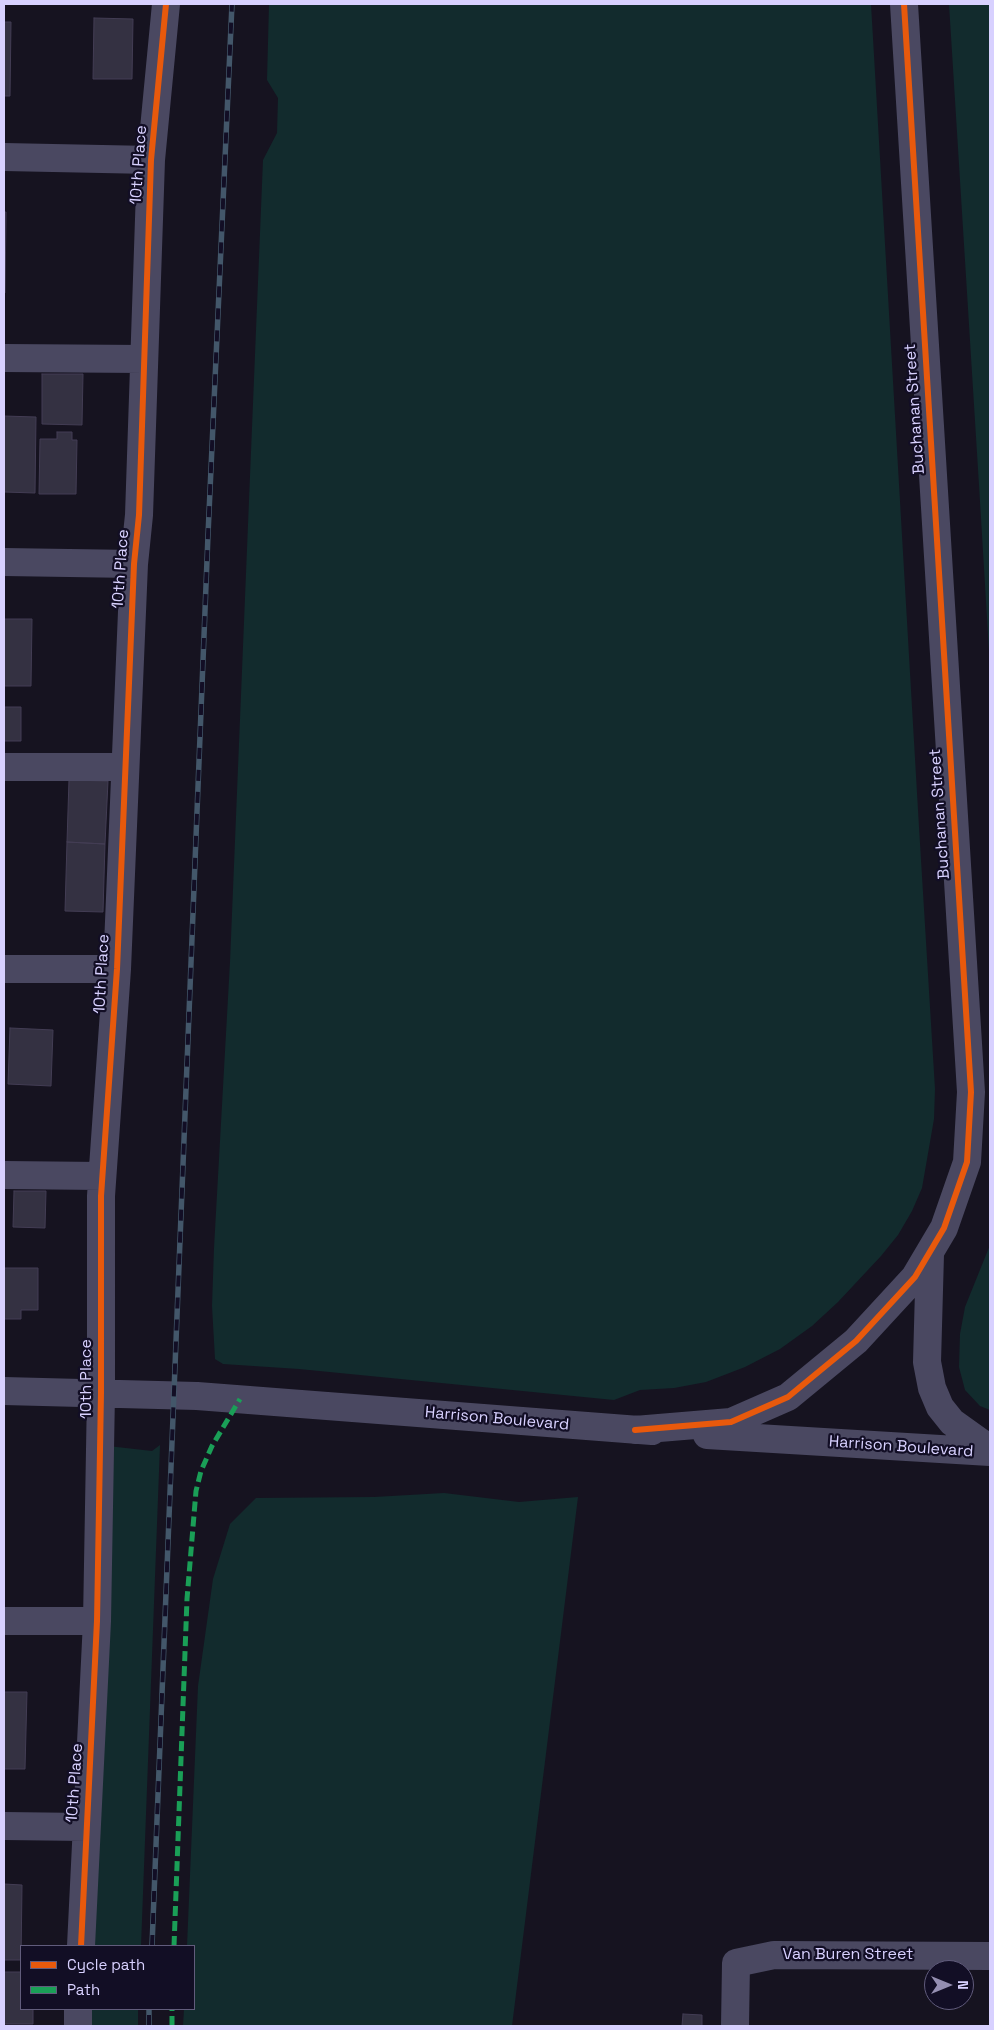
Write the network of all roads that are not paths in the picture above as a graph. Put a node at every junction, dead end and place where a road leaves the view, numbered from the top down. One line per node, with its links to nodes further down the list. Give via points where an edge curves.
1 (166, 4): 4 (street, 10th Place)
2 (904, 4): 15 (street, Buchanan Street, via 971,1092 967,1162 944,1228)
3 (4, 157): 4 (street)
4 (151, 160): 6 (street, 10th Place)
5 (4, 358): 6 (street)
6 (144, 359): 8 (street, 10th Place, via 139,515)
7 (4, 562): 8 (street)
8 (134, 564): 10 (street, 10th Place)
9 (4, 767): 10 (street)
10 (124, 767): 12 (street, 10th Place)
11 (4, 969): 12 (street)
12 (117, 969): 14 (street, 10th Place)
13 (4, 1175): 14 (street)
14 (102, 1176): 17 (street, 10th Place)
15 (930, 1252): 18 (street, Buchanan Street, via 916,1277 856,1341 788,1397 730,1422); 19 (street, via 927,1362 932,1388 940,1407 952,1422)
16 (4, 1391): 17 (street, Harrison Boulevard)
17 (101, 1393): 18 (street, Harrison Boulevard, via 197,1396); 21 (street, 10th Place)
18 (635, 1430): 19 (street, Harrison Boulevard)
19 (990, 1450)
20 (4, 1621): 21 (street)
21 (97, 1621): 23 (street, 10th Place)
22 (4, 1826): 23 (street)
23 (86, 1827): 24 (street, 10th Place)
24 (81, 1945)
25 (990, 1956): 28 (street, Van Buren Street, via 774,1955 736,1963)
26 (78, 2010): 27 (street)
27 (78, 2026)
28 (735, 2026)

